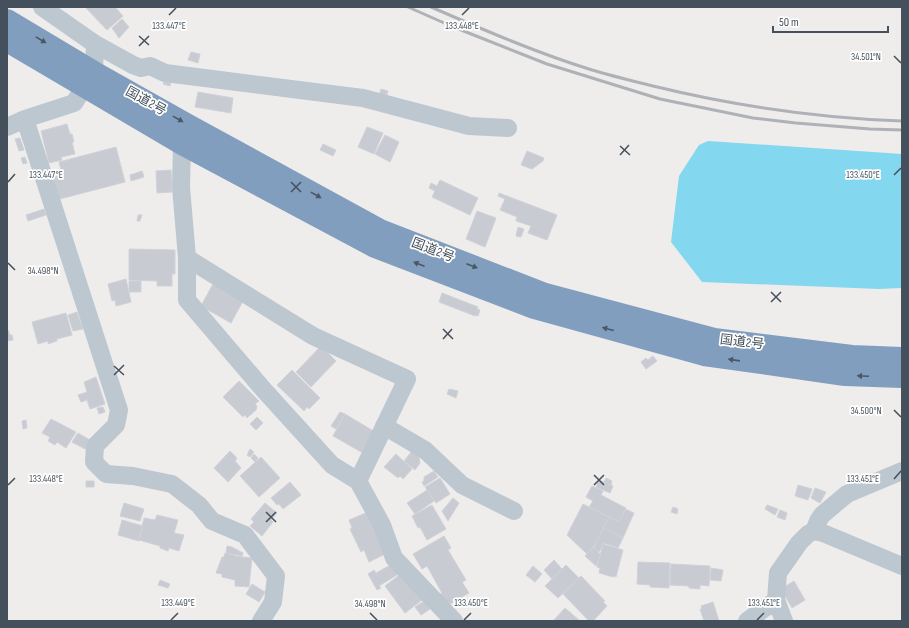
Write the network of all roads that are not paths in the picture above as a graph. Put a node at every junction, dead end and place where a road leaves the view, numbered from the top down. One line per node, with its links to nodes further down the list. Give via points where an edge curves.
1 (42, 7): 5 (street)
2 (61, 7): 6 (street)
3 (7, 20): 7 (highway, 国道2号, one-way to 7)
4 (7, 41): 7 (highway, 国道2号)
5 (95, 44): 6 (street, via 133,65 141,68); 7 (street)
6 (150, 66): 10 (street, via 165,73 363,98 469,126)
7 (89, 80): 8 (street, via 74,104); 11 (highway, 国道2号); 13 (highway, 国道2号, one-way to 13, via 380,230 545,294 714,339 852,356)
8 (25, 119): 9 (street); 22 (street, via 119,410 116,425 95,446 94,462 106,474 133,476 172,484 199,505 212,521 245,535 276,576 273,602)
9 (7, 127)
10 (508, 128)
11 (182, 144): 12 (street, via 181,187); 14 (highway, 国道2号, one-way to 11, via 845,375 704,355 534,308 375,247)
12 (187, 258): 15 (street, via 313,336 407,379); 17 (street, via 187,300 332,465)
13 (902, 358)
14 (902, 377)
15 (384, 426): 17 (street); 18 (street, via 424,450 462,485)
16 (902, 471): 19 (street, via 847,494 822,515)
17 (358, 480): 23 (street, via 382,525 394,558)
18 (514, 511)
19 (814, 531): 20 (street); 21 (street, via 799,543 778,573)
20 (902, 566)
21 (776, 600): 24 (street); 25 (street)
22 (261, 621)
23 (454, 621)
24 (747, 621)
25 (784, 621)

